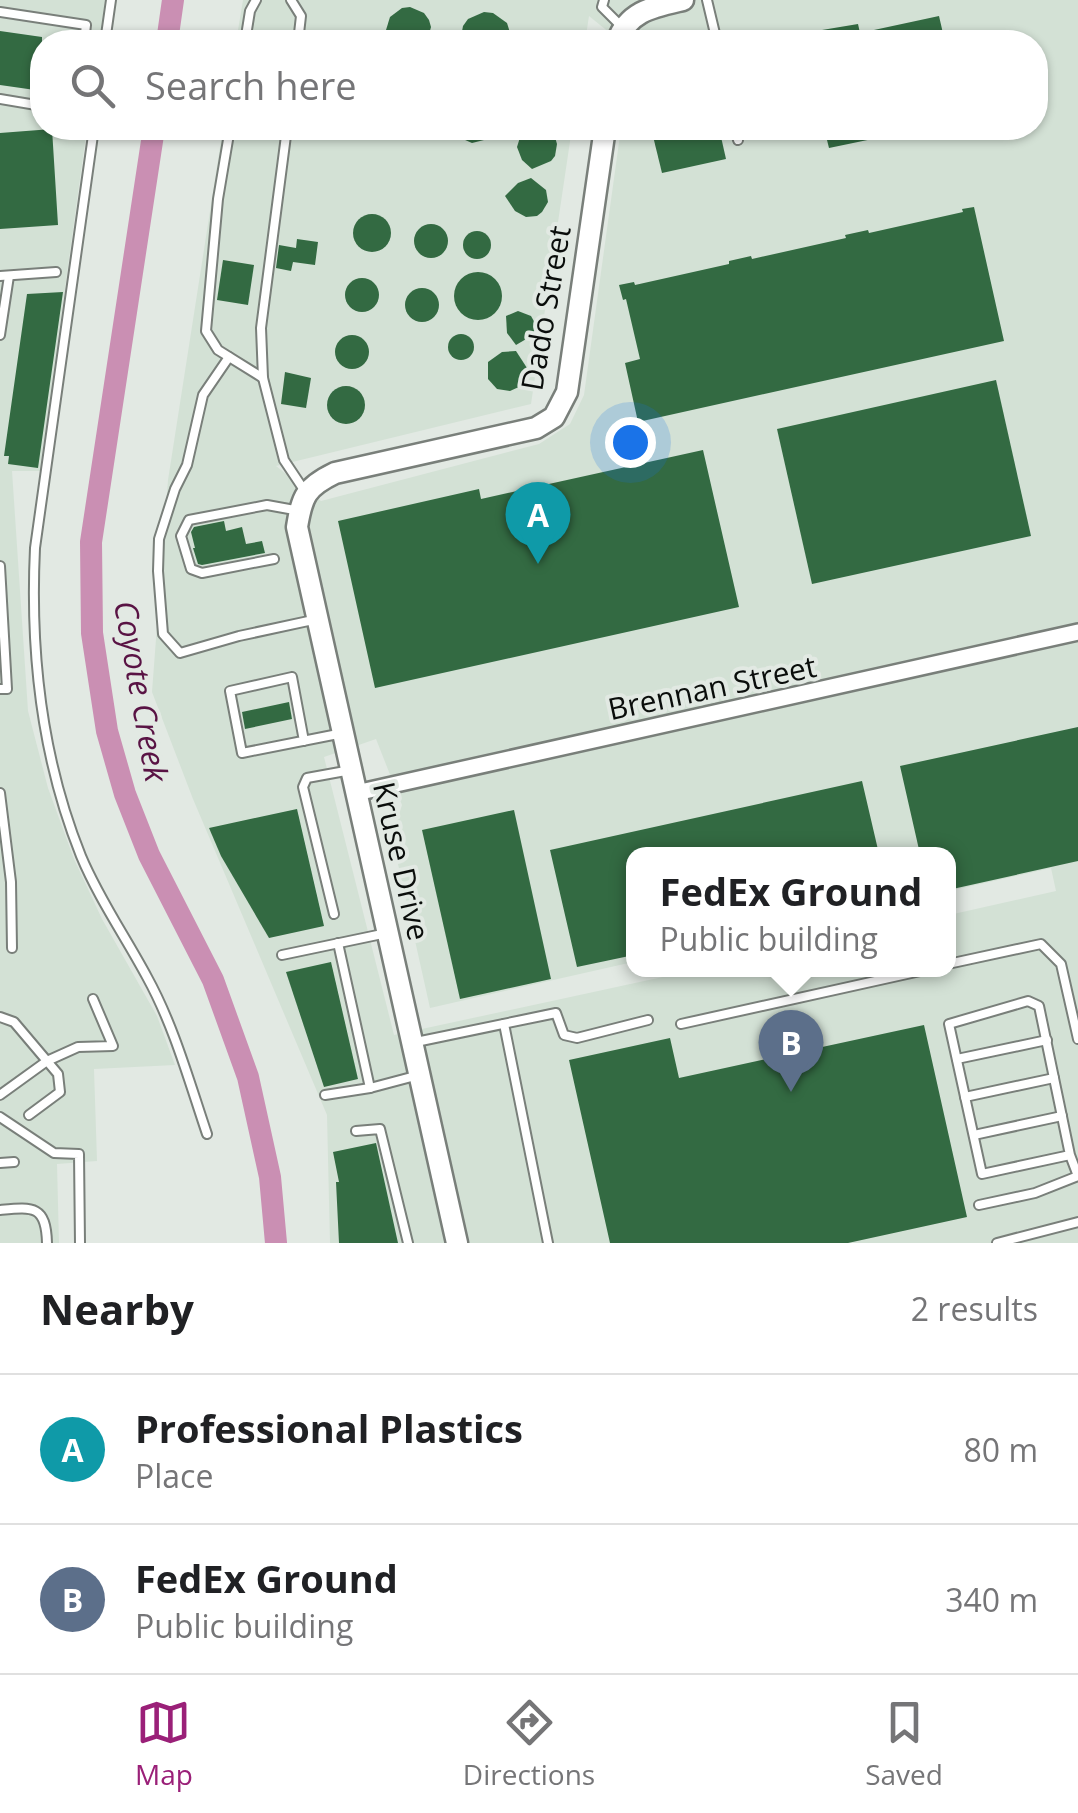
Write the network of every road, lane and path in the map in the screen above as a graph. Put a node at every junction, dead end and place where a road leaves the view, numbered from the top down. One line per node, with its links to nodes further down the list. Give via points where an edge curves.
1 (112, 0): 9 (lane)
2 (256, 0): 10 (lane)
3 (291, 0): 11 (lane, via 302,16)
4 (604, 0): 12 (lane)
5 (682, 0): 13 (street, via 640,11)
6 (707, 0): 14 (lane)
7 (0, 12): 8 (lane, via 86,25)
8 (85, 30)
9 (108, 30)
10 (246, 30)
11 (300, 30)
12 (617, 30)
13 (624, 30)
14 (714, 30)
15 (0, 99): 16 (lane)
16 (30, 104)
17 (92, 140): 66 (lane, via 35,548 39,690 58,789 81,856 169,1022)
18 (228, 140): 24 (lane, via 206,331)
19 (285, 140): 25 (lane, via 261,328)
20 (602, 140): 26 (street, Dado Street, via 567,392 554,417 536,428 335,474 316,482)
21 (56, 272): 22 (lane)
22 (4, 276): 23 (lane)
23 (0, 335)
24 (229, 357): 25 (lane); 29 (lane, via 204,395 159,539 164,634 180,653)
25 (263, 378): 26 (lane, via 284,460)
26 (303, 502): 27 (lane, via 189,520 181,536 191,569 202,574); 29 (street, Kruse Drive, via 298,527)
27 (274, 559)
28 (0, 566): 31 (lane, via 7,689)
29 (318, 618): 32 (street, Kruse Drive)
30 (1078, 632): 36 (street, Brennan Street)
31 (0, 689)
32 (343, 733): 33 (lane); 34 (street, Kruse Drive)
33 (304, 741): 33 (lane, via 242,753 230,690 292,677)
34 (351, 770): 36 (street, Kruse Drive); 39 (lane, via 307,778 304,787)
35 (0, 793): 38 (lane)
36 (356, 793): 40 (street, Kruse Drive)
37 (0, 882): 38 (lane)
38 (11, 882): 42 (lane)
39 (334, 914)
40 (388, 932): 41 (lane); 53 (street, Kruse Drive)
41 (338, 943): 43 (lane); 58 (lane)
42 (12, 948)
43 (282, 955)
44 (956, 962): 51 (lane, via 1041,944 1061,964)
45 (894, 977): 50 (lane)
46 (94, 999): 55 (lane, via 113,1046 78,1046)
47 (0, 1017): 55 (lane, via 14,1022)
48 (648, 1020): 49 (lane, via 577,1038 564,1035 556,1014)
49 (504, 1024): 53 (lane); 79 (lane)
50 (680, 1024)
51 (1078, 1039)
52 (1046, 1040): 54 (lane); 54 (lane, via 1039,1006 1028,1001 949,1024); 57 (lane)
53 (412, 1043): 56 (street, Kruse Drive)
54 (957, 1059): 61 (lane)
55 (47, 1061): 60 (lane); 62 (lane, via 58,1074 60,1092)
56 (419, 1075): 58 (lane); 78 (street, Kruse Drive)
57 (1054, 1078): 61 (lane); 63 (lane)
58 (370, 1088): 59 (lane)
59 (325, 1094)
60 (0, 1095)
61 (965, 1097): 67 (lane)
62 (29, 1115)
63 (1062, 1116): 67 (lane); 68 (lane)
64 (0, 1117): 76 (lane, via 54,1153 79,1154)
65 (356, 1131): 77 (lane, via 380,1129)
66 (208, 1134)
67 (974, 1135): 68 (lane, via 982,1174)
68 (1070, 1155): 71 (lane)
69 (14, 1162): 70 (lane)
70 (0, 1163)
71 (1078, 1176): 72 (lane)
72 (980, 1205)
73 (0, 1210): 75 (lane, via 42,1215)
74 (1078, 1222): 80 (lane)
75 (47, 1243)
76 (80, 1243)
77 (408, 1243)
78 (457, 1243)
79 (548, 1243)
80 (997, 1243)

